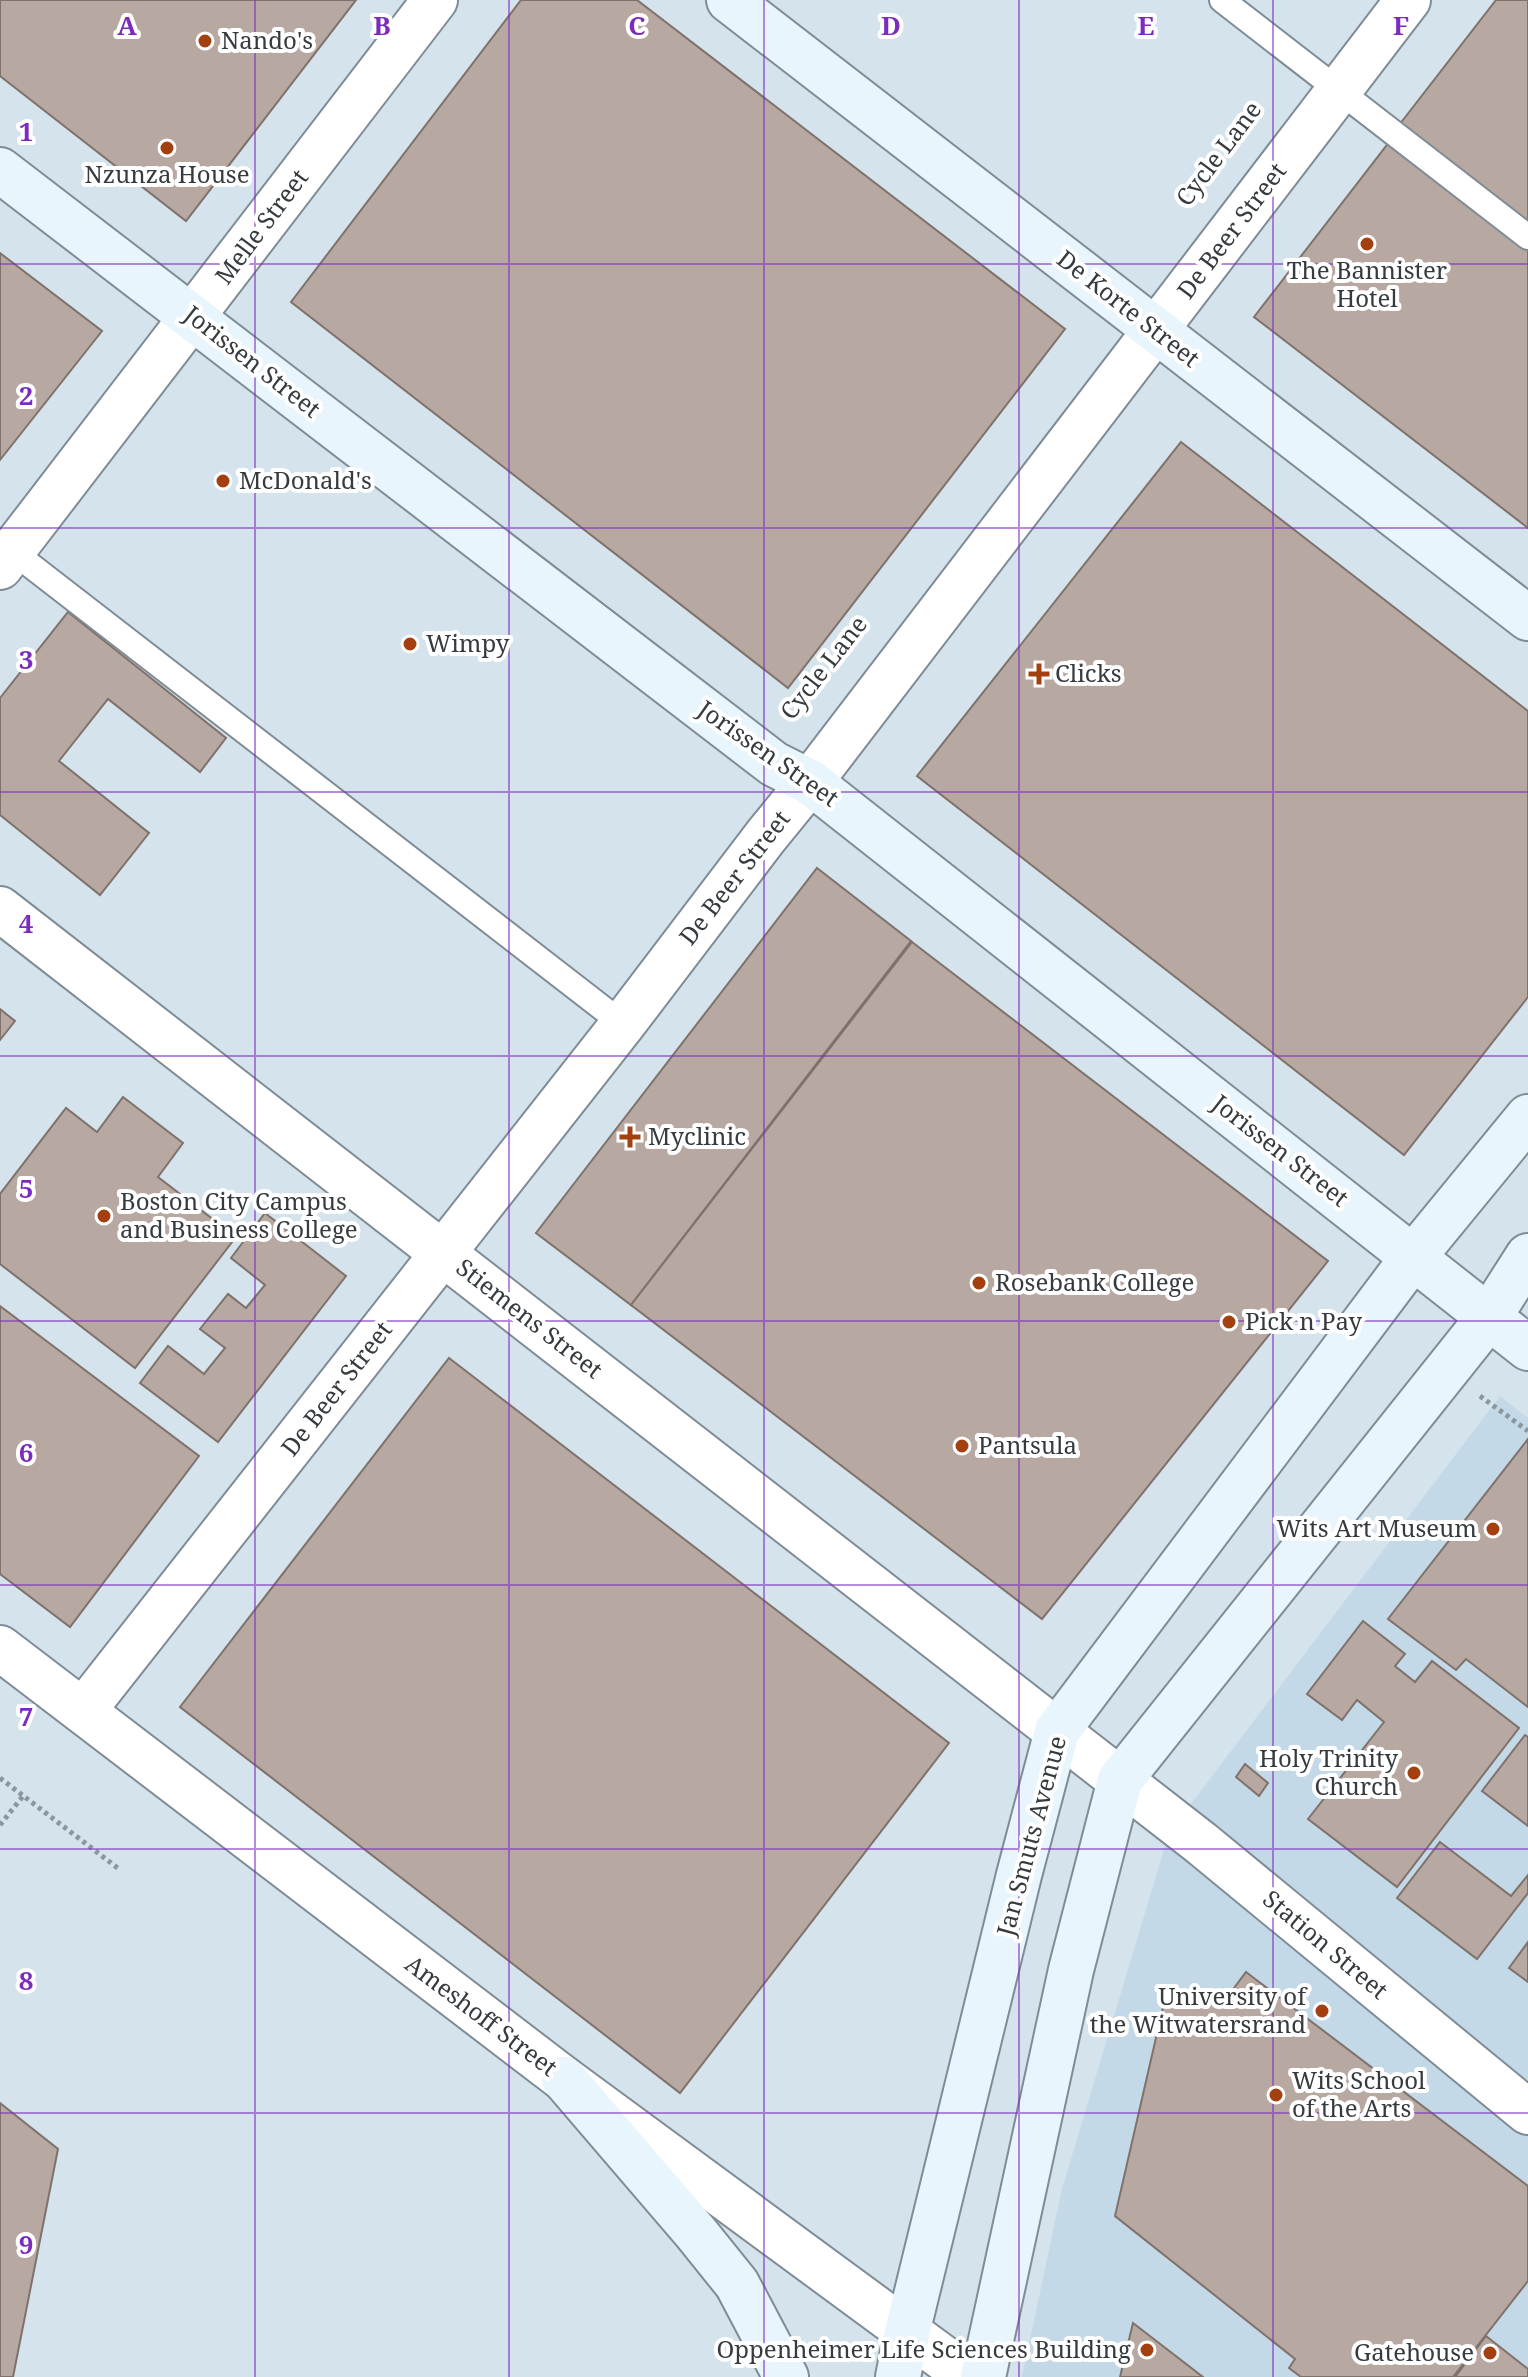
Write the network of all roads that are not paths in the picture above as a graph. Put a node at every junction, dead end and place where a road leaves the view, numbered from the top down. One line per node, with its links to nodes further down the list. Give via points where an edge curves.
1 (435, 0): 8 (street, Melle Street)
2 (729, 0): 9 (main road, De Korte Street)
3 (1222, 0): 5 (lane)
4 (1408, 0): 5 (street, De Beer Street)
5 (1339, 91): 7 (lane); 9 (street, De Beer Street)
6 (0, 170): 8 (main road, Jorissen Street)
7 (1528, 237)
8 (193, 317): 10 (street, Melle Street); 12 (main road, Jorissen Street, via 774,764)
9 (1157, 331): 11 (main road, De Korte Street); 12 (street, De Beer Street)
10 (6, 559): 14 (lane)
11 (1528, 618)
12 (810, 782): 14 (street, De Beer Street); 17 (main road, Jorissen Street)
13 (0, 909): 16 (street, Stiemens Street)
14 (623, 1024): 16 (street, De Beer Street)
15 (1528, 1117): 17 (main road, Jan Smuts Avenue)
16 (444, 1252): 22 (street, De Beer Street); 23 (street, Stiemens Street)
17 (1414, 1256): 19 (main road, Jorissen Street); 23 (main road, Jan Smuts Avenue)
18 (1528, 1256): 19 (main road)
19 (1489, 1317): 20 (main road, Jorissen Street); 24 (main road)
20 (1528, 1348)
21 (0, 1648): 22 (street, Ameshoff Street)
22 (83, 1711): 25 (street, Ameshoff Street)
23 (1057, 1731): 24 (street, Stiemens Street); 27 (main road, Jan Smuts Avenue)
24 (1120, 1780): 26 (street, Station Street); 31 (main road, via 1071,1970)
25 (564, 2079): 27 (street, Ameshoff Street); 28 (main road, via 737,2284)
26 (1528, 2112)
27 (907, 2333): 29 (main road, Jan Smuts Avenue); 30 (street, Ameshoff Street)
28 (786, 2377)
29 (898, 2377)
30 (969, 2377)
31 (983, 2377)

